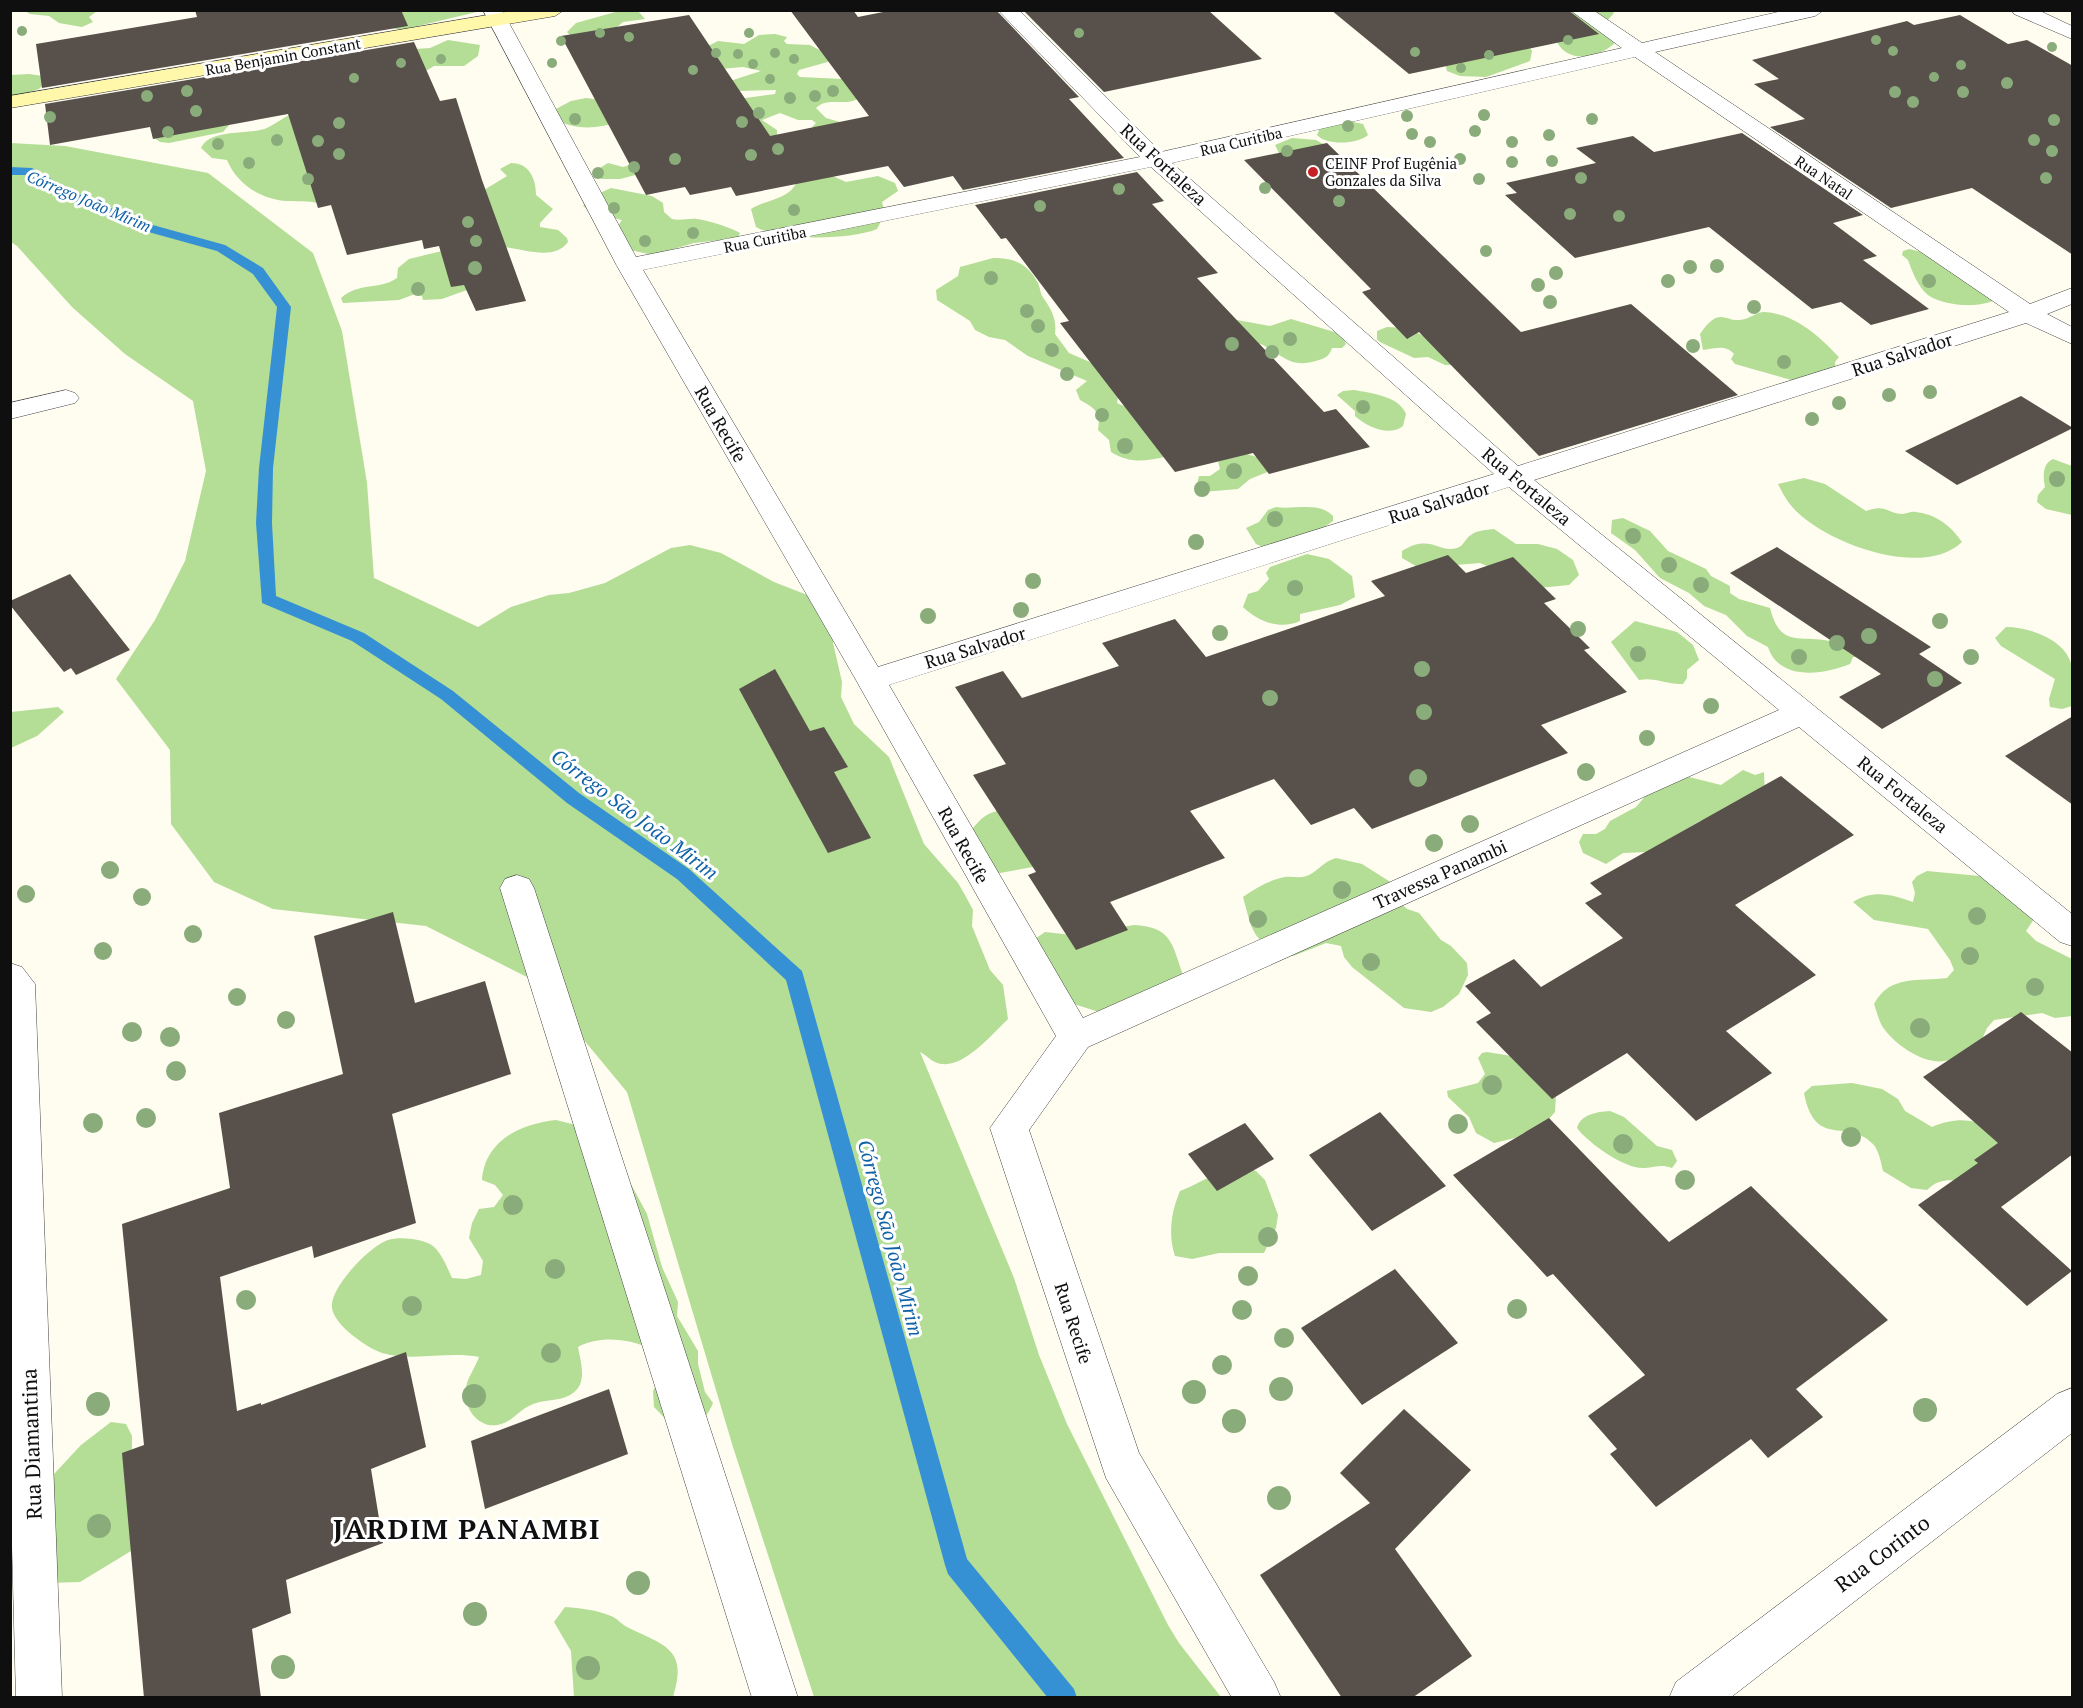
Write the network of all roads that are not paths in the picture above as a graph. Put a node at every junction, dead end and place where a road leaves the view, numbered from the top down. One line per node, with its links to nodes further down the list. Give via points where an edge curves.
1 (555, 10): 6 (street, Rua Benjamin Constant)
2 (1007, 10): 10 (street, Rua Fortaleza)
3 (1579, 10): 8 (street, Rua Natal)
4 (1815, 10): 8 (street, Rua Curitiba)
5 (2021, 10): 7 (street)
6 (495, 15): 9 (street, Rua Benjamin Constant); 11 (street, Rua Recife)
7 (2073, 33)
8 (1637, 51): 10 (street, Rua Curitiba); 13 (street, Rua Natal)
9 (10, 102)
10 (1156, 160): 11 (street, Rua Curitiba); 17 (street, Rua Fortaleza)
11 (629, 266): 18 (street, Rua Recife)
12 (2073, 295): 13 (street, Rua Salvador)
13 (2028, 314): 14 (street, Rua Natal); 17 (street, Rua Salvador)
14 (2073, 338)
15 (66, 398): 16 (street)
16 (10, 411)
17 (1515, 477): 18 (street, Rua Salvador); 19 (street, Rua Fortaleza)
18 (871, 680): 23 (street, Rua Recife)
19 (1804, 712): 21 (street, Rua Fortaleza); 23 (street, Travessa Panambi)
20 (518, 888): 26 (street)
21 (2073, 933)
22 (10, 977): 25 (street, Rua Diamantina, via 17,984)
23 (1075, 1037): 27 (street, Rua Recife, via 1009,1128 1121,1463)
24 (2073, 1408): 28 (street, Rua Corinto)
25 (39, 1698)
26 (775, 1698)
27 (1258, 1698)
28 (1692, 1698)

